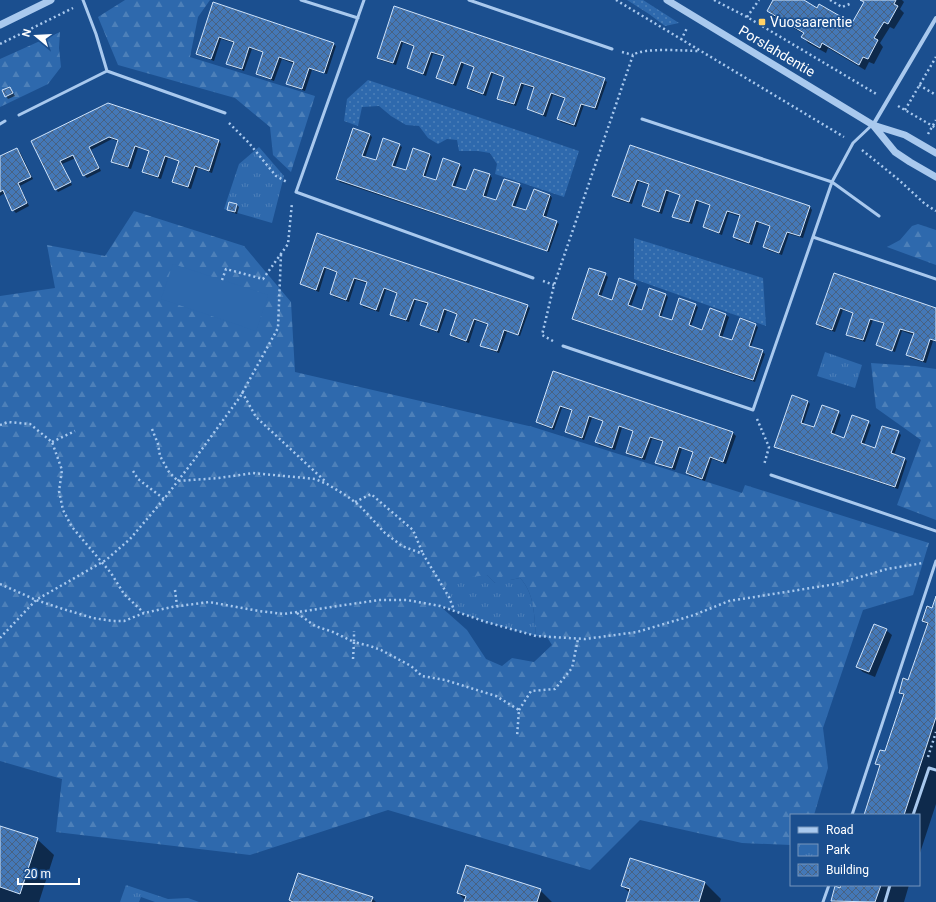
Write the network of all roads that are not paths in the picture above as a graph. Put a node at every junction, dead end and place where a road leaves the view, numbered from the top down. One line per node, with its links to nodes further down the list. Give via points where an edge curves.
1 (51, 0): 9 (street)
2 (301, 0): 7 (lane)
3 (364, 0): 7 (lane)
4 (469, 0): 10 (lane)
5 (666, 0): 17 (street, Porslahdentie)
6 (84, 2): 11 (lane)
7 (358, 18): 23 (lane, via 296,192)
8 (936, 18): 17 (street)
9 (0, 25)
10 (612, 49)
11 (107, 71): 12 (lane); 13 (lane)
12 (225, 112)
13 (19, 115)
14 (642, 119): 20 (lane)
15 (5, 121): 16 (lane)
16 (0, 124)
17 (873, 125): 18 (street, Porslahdentie, via 905,134); 19 (street, Porslahdentie, via 895,152); 20 (lane, via 853,143)
18 (936, 153)
19 (936, 177)
20 (832, 182): 21 (lane); 22 (lane)
21 (879, 216)
22 (813, 237): 24 (lane); 25 (lane, via 753,410)
23 (533, 278)
24 (936, 279)
25 (563, 346)
26 (771, 475): 27 (lane)
27 (936, 531)
28 (936, 561): 30 (lane)
29 (936, 770): 31 (lane, via 928,768)
30 (852, 814)
31 (913, 814)
32 (829, 886): 34 (lane)
33 (890, 886): 35 (lane)
34 (823, 902)
35 (885, 902)

